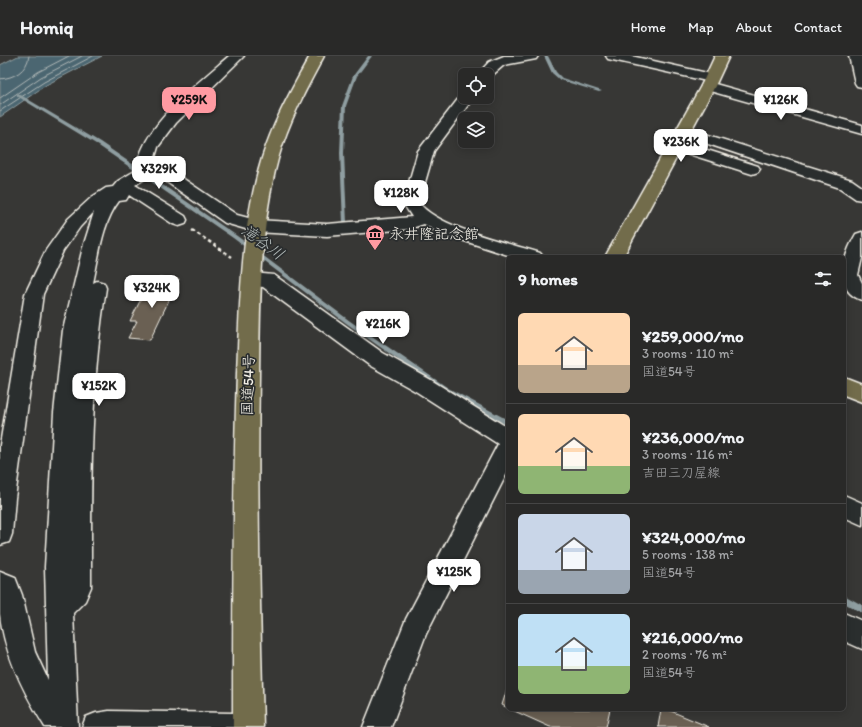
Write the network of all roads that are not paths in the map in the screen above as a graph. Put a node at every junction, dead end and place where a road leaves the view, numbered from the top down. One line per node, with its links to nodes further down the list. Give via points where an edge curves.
1 (237, 56): 15 (street, via 204,85 155,138)
2 (317, 56): 19 (main road, 国道54号, via 294,98 270,159)
3 (530, 56): 7 (street, via 501,60)
4 (613, 56): 8 (street)
5 (722, 56): 8 (main road)
6 (856, 56): 9 (street)
7 (489, 68)
8 (710, 82): 11 (street); 12 (main road)
9 (862, 83)
10 (462, 104): 17 (street, via 426,151 411,203)
11 (862, 130)
12 (683, 131): 13 (main road); 16 (street, via 846,184)
13 (675, 145): 14 (street); 22 (main road)
14 (775, 176)
15 (136, 177): 18 (street); 19 (street, via 231,219); 31 (street, via 97,201 70,227 42,273 34,294); 36 (street, via 103,211 73,330 65,413 58,568)
16 (862, 195)
17 (424, 219): 19 (street, via 410,223 327,230); 21 (street, via 443,228)
18 (179, 220)
19 (256, 226): 23 (main road, 国道54号)
20 (862, 238): 24 (street, via 848,270 848,277)
21 (528, 255)
22 (615, 255)
23 (252, 280): 27 (street, via 267,280 376,359 424,386); 39 (main road, 国道54号, via 245,487)
24 (862, 293)
25 (846, 387): 26 (main road)
26 (862, 393)
27 (506, 448)
28 (506, 451): 40 (street, via 415,628)
29 (846, 507): 30 (street)
30 (862, 514)
31 (0, 534)
32 (0, 583): 35 (street, via 6,586 9,595 22,654 41,695)
33 (846, 627): 34 (street)
34 (862, 636)
35 (61, 727)
36 (64, 727)
37 (96, 727): 38 (street)
38 (233, 727)
39 (248, 727)
40 (377, 727)

